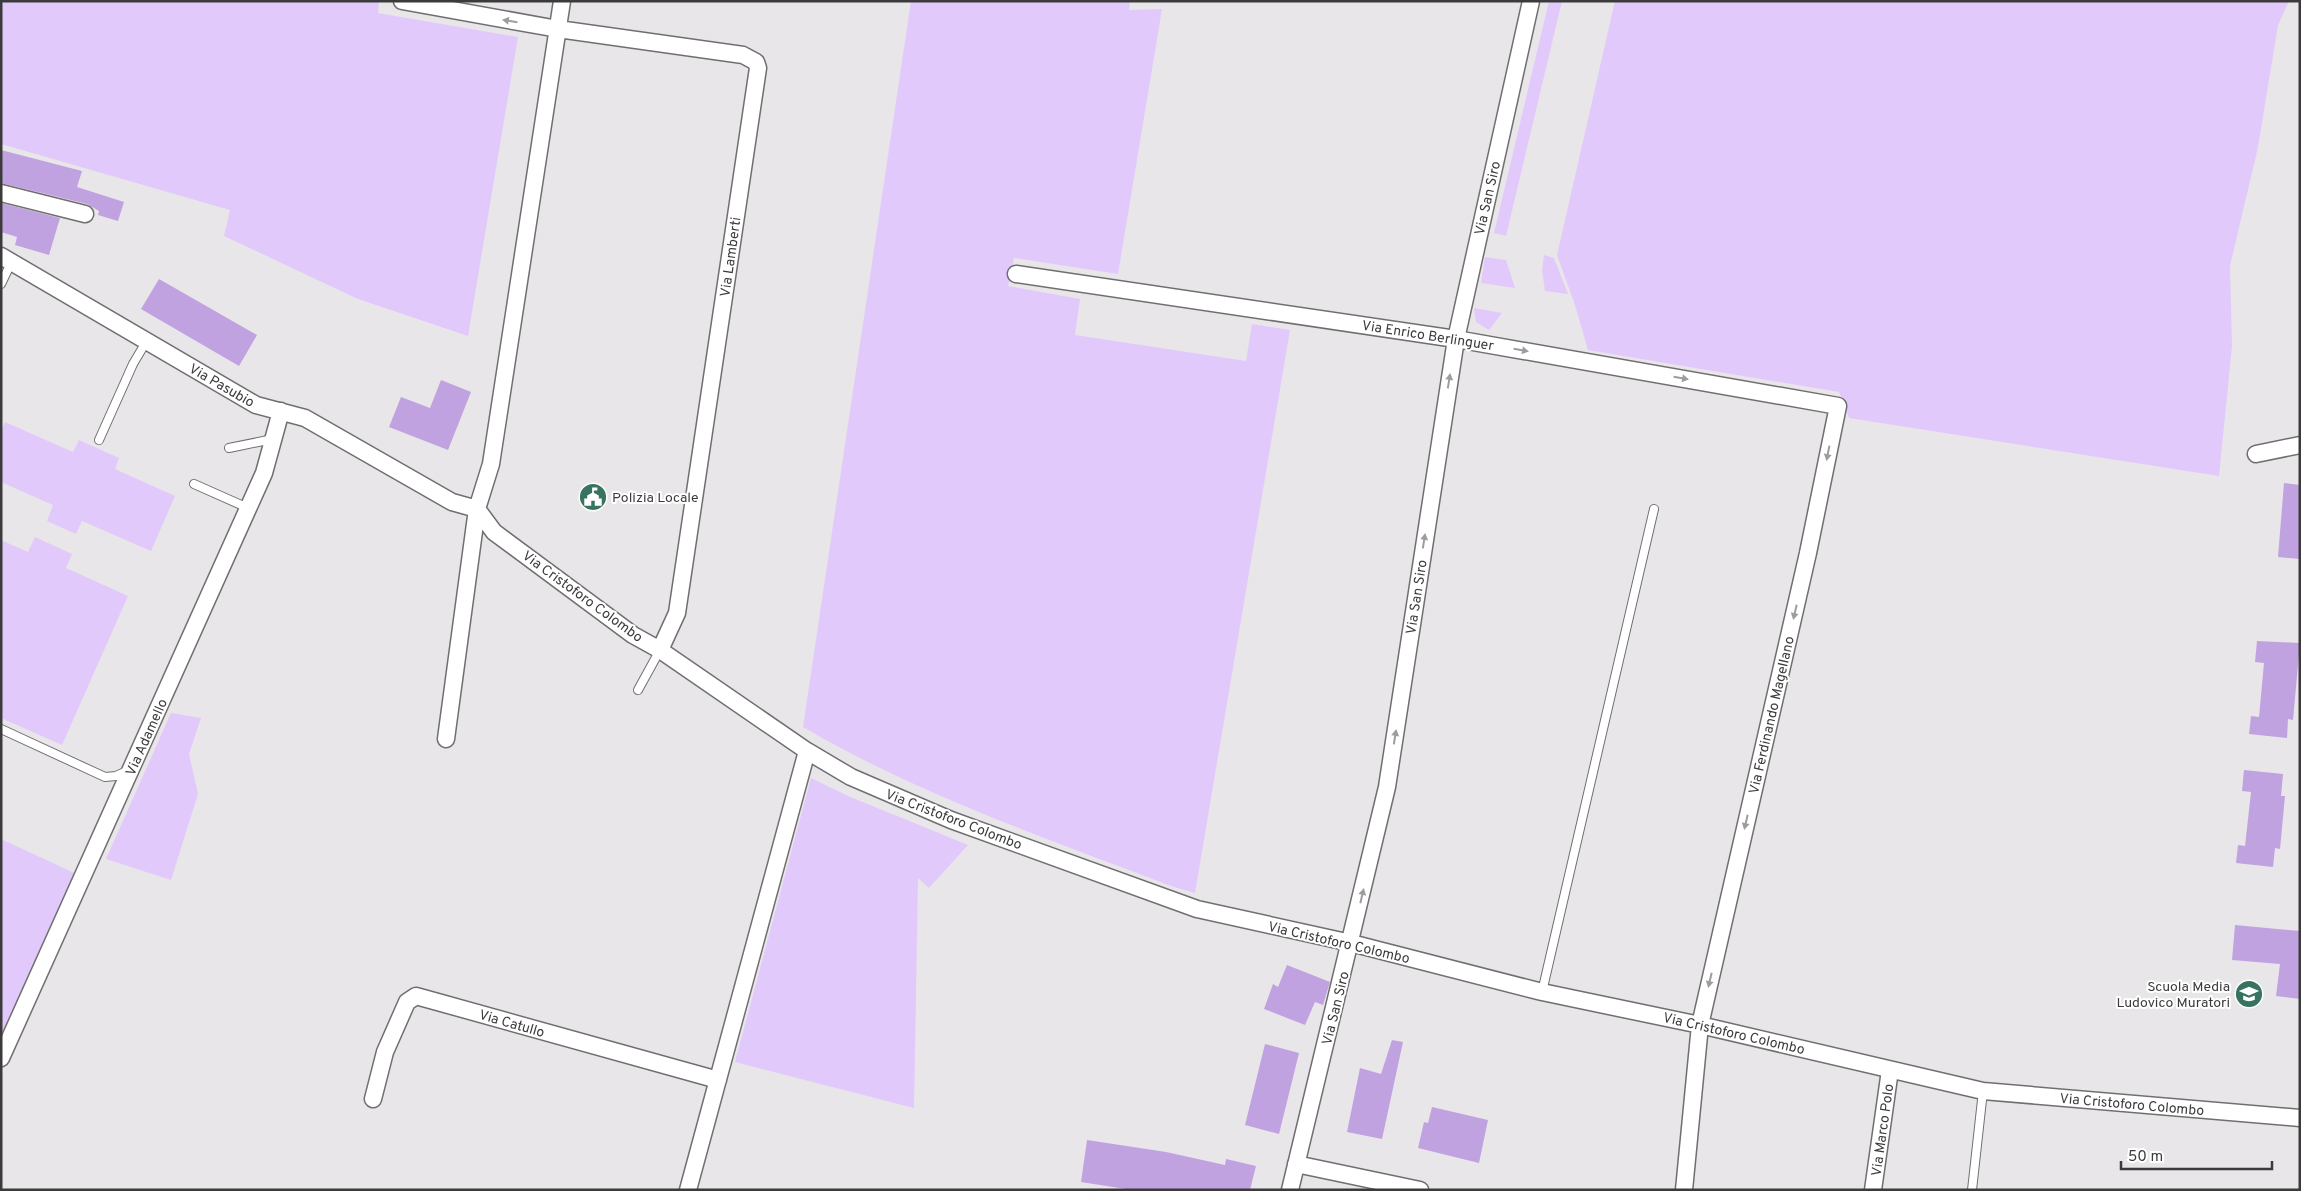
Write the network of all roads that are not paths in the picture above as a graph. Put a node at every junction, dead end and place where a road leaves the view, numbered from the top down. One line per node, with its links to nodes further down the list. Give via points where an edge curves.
1 (402, 1): 4 (street, one-way to 1)
2 (562, 1): 4 (street)
3 (1531, 1): 10 (street, Via San Siro)
4 (558, 29): 21 (street, via 491,464); 23 (street, Via Lamberti, via 744,55 756,62 758,68 677,613)
5 (1, 193): 6 (street)
6 (85, 214)
7 (6, 260): 9 (lane); 11 (street, Via Pasubio)
8 (1016, 274): 10 (street, Via Enrico Berlinguer)
9 (1, 284)
10 (1456, 339): 12 (street, Via Enrico Berlinguer, one-way to 12); 29 (street, Via San Siro, one-way to 10, via 1387,787)
11 (146, 342): 13 (street, Via Pasubio, via 256,405); 15 (lane)
12 (1838, 406): 31 (street, Via Ferdinando Magellano, one-way to 31, via 1808,553)
13 (281, 411): 14 (street, Via Adamello); 21 (street, Via Pasubio, via 305,418 452,502)
14 (272, 438): 17 (lane); 20 (street, Via Adamello, via 264,473)
15 (100, 440)
16 (2300, 445): 18 (street)
17 (229, 448)
18 (2256, 454)
19 (194, 484): 20 (lane)
20 (248, 508): 28 (street, Via Adamello)
21 (477, 509): 23 (street, Via Cristoforo Colombo, via 494,532 633,635); 26 (street)
22 (1654, 509): 30 (lane)
23 (660, 650): 24 (lane); 27 (street, Via Cristoforo Colombo)
24 (638, 690)
25 (1, 729): 28 (lane, via 105,777)
26 (446, 739)
27 (807, 751): 29 (street, Via Cristoforo Colombo, via 851,777 951,820 1196,909); 34 (street)
28 (132, 769): 32 (street, Via Adamello)
29 (1351, 943): 30 (street, Via Cristoforo Colombo); 38 (street, Via San Siro)
30 (1542, 992): 31 (street, Via Cristoforo Colombo)
31 (1700, 1024): 33 (street, Via Cristoforo Colombo); 42 (street, Via Ferdinando Magellano)
32 (1, 1058)
33 (1890, 1070): 35 (street, Via Cristoforo Colombo); 43 (street, Via Marco Polo)
34 (718, 1080): 36 (street, Via Catullo, via 416,996 407,1002 385,1052); 39 (street)
35 (1983, 1090): 37 (street, Via Cristoforo Colombo); 44 (lane)
36 (373, 1099)
37 (2300, 1118)
38 (1296, 1164): 40 (street, Via San Siro); 41 (street)
39 (688, 1190)
40 (1290, 1190)
41 (1420, 1190)
42 (1684, 1190)
43 (1873, 1190)
44 (1972, 1190)

